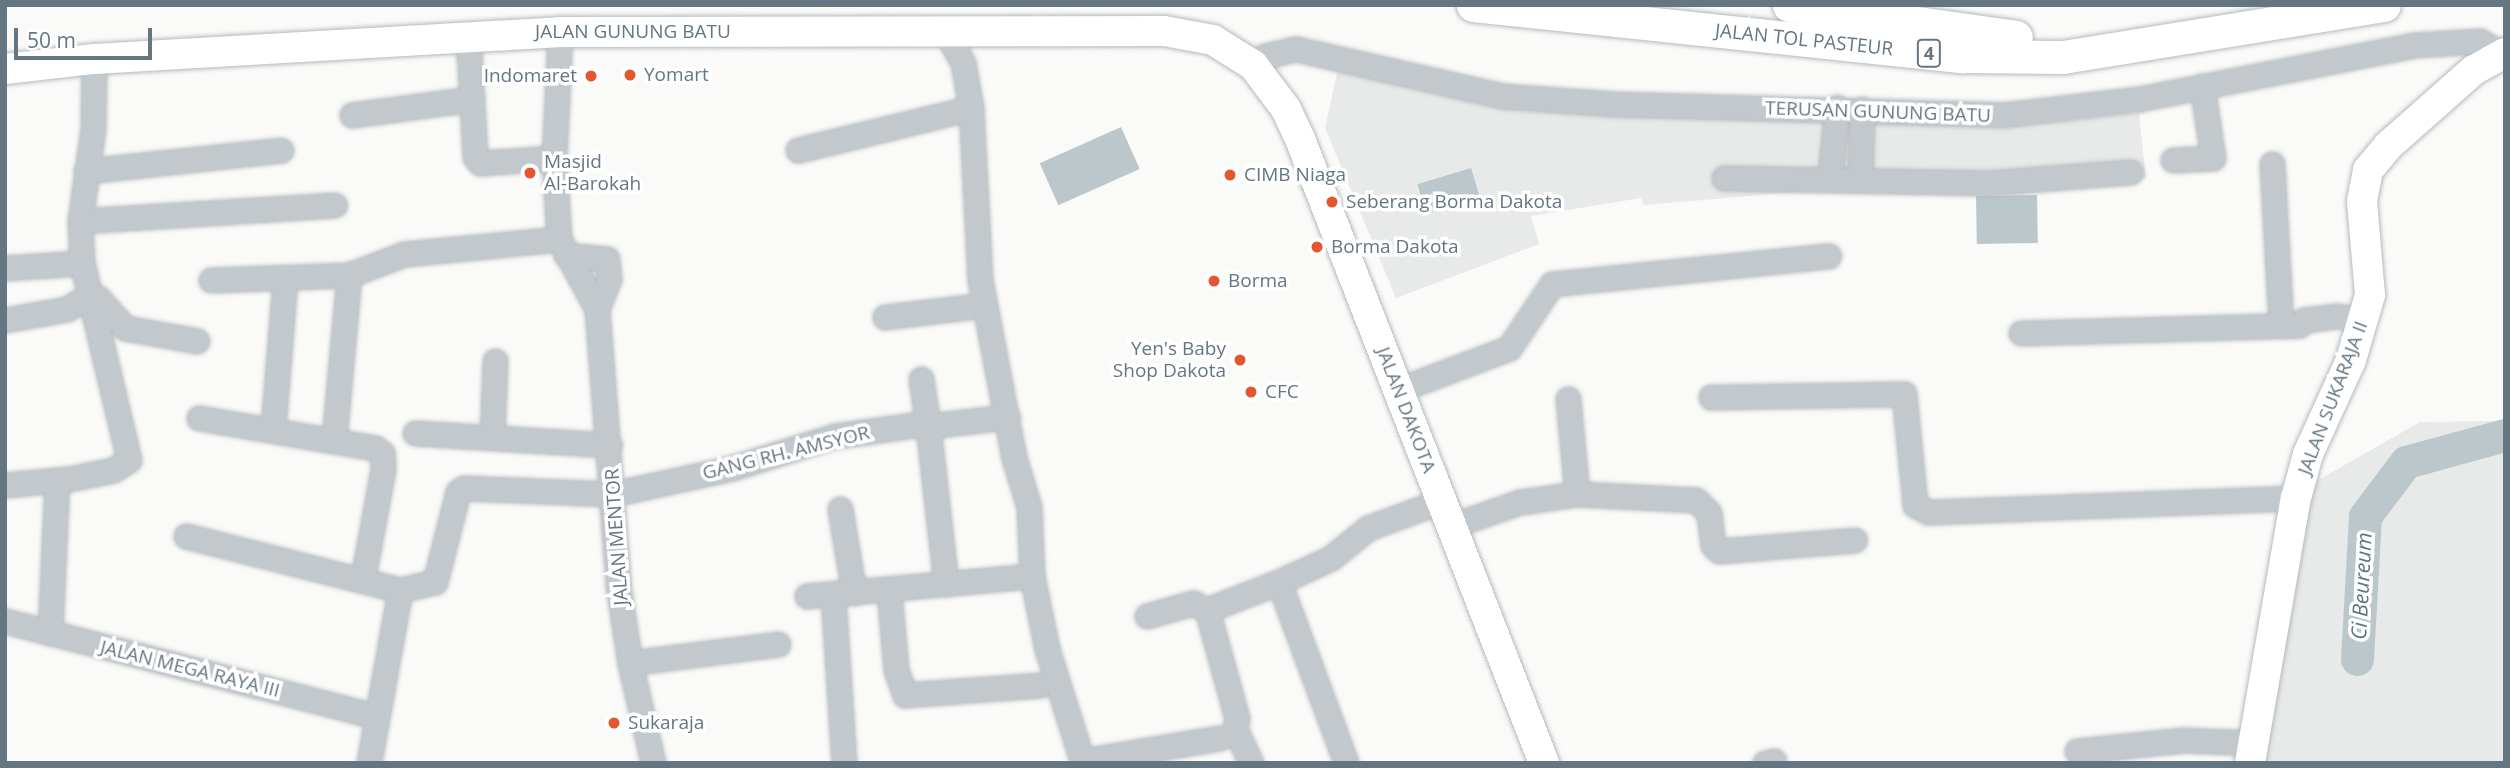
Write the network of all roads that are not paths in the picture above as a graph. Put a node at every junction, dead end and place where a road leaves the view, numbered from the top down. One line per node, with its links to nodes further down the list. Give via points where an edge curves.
1 (1473, 5): 4 (highway, JALAN TOL PASTEUR / 4, via 1962,56 2063,57)
2 (1789, 5): 3 (highway, via 2016,37 2084,35)
3 (2273, 5)
4 (2384, 5)
5 (945, 31): 6 (main road, JALAN GUNUNG BATU); 10 (main road, JALAN GUNUNG BATU, via 1190,33 1234,50); 15 (street, via 963,62)
6 (560, 32): 7 (main road, JALAN GUNUNG BATU); 20 (street, JALAN MENTOR)
7 (468, 34): 9 (main road, JALAN GUNUNG BATU); 13 (street)
8 (2500, 55): 12 (street, TERUSAN GUNUNG BATU, via 2414,45); 42 (main road, JALAN SUKARAJA II, via 2474,70 2368,170 2362,201 2371,295)
9 (94, 59): 11 (main road, JALAN GUNUNG BATU); 23 (street, via 93,129)
10 (1253, 65): 14 (street, TERUSAN GUNUNG BATU, via 1265,55 1296,49 1503,96 1731,108); 48 (main road, JALAN DAKOTA, via 1286,109 1300,139)
11 (5, 69)
12 (2202, 86): 16 (street, TERUSAN GUNUNG BATU, via 2139,99 2003,115); 21 (street, via 2213,158)
13 (472, 99): 17 (street); 20 (street, via 475,157 480,163)
14 (1837, 107): 16 (street, TERUSAN GUNUNG BATU); 25 (street)
15 (971, 108): 19 (street); 38 (street, via 974,227)
16 (1862, 109): 27 (street)
17 (352, 115)
18 (281, 150): 23 (street)
19 (798, 150)
20 (554, 158): 30 (street, JALAN MENTOR)
21 (2173, 160)
22 (2272, 164): 43 (street)
23 (86, 171): 29 (street)
24 (2131, 172): 27 (street, via 1989,183)
25 (1830, 177): 26 (street); 27 (street)
26 (1724, 178)
27 (1860, 178)
28 (334, 205): 29 (street)
29 (80, 221): 32 (street)
30 (562, 247): 34 (street, via 404,254); 39 (street, JALAN MENTOR); 39 (street, JALAN MENTOR, via 607,259 609,279)
31 (1829, 256): 48 (street, via 1552,284 1509,348)
32 (82, 262): 33 (street); 37 (street)
33 (5, 268)
34 (349, 275): 35 (street); 55 (street)
35 (285, 278): 36 (street); 51 (street)
36 (211, 280)
37 (88, 296): 41 (street, via 67,309); 45 (street, via 98,298 125,328); 59 (street, via 129,460 113,470)
38 (984, 305): 40 (street); 52 (street)
39 (597, 309): 58 (street, JALAN MENTOR)
40 (885, 317)
41 (5, 320)
42 (2355, 321): 43 (street, via 2339,329 2304,334); 63 (main road, JALAN SUKARAJA II)
43 (2290, 324): 44 (street)
44 (2021, 333)
45 (197, 341)
46 (495, 361): 57 (street)
47 (921, 379): 54 (street)
48 (1398, 390): 65 (main road, JALAN DAKOTA)
49 (1711, 397): 63 (street, via 1904,394 1908,397 1915,505 1929,512)
50 (1568, 399): 62 (street)
51 (274, 416)
52 (1007, 417): 54 (street, GANG RH. AMSYOR); 68 (street, via 1021,490 1029,506)
53 (199, 418): 69 (street, via 375,448 382,453)
54 (928, 426): 61 (street, GANG RH. AMSYOR, via 835,436 733,468); 70 (street)
55 (335, 429)
56 (415, 433): 57 (street)
57 (492, 438): 58 (street)
58 (610, 445): 61 (street, JALAN MENTOR)
59 (57, 480): 60 (street); 79 (street)
60 (5, 485)
61 (613, 494): 71 (street, GANG RH. AMSYOR, via 460,490 435,582 423,589); 81 (street, JALAN MENTOR, via 618,585)
62 (1577, 494): 65 (street); 67 (street, via 1696,500 1709,513 1713,545 1719,551)
63 (2296, 498): 86 (main road, JALAN SUKARAJA II)
64 (840, 509): 73 (street)
65 (1446, 513): 76 (street, via 1368,528 1331,558); 93 (main road, JALAN DAKOTA)
66 (186, 536): 69 (street)
67 (1855, 540)
68 (1032, 576): 70 (street); 87 (street, via 1047,649)
69 (363, 578): 71 (street)
70 (946, 584): 72 (street)
71 (400, 590): 83 (street)
72 (889, 592): 73 (street); 82 (street, via 896,670 905,695)
73 (843, 593): 74 (street); 90 (street)
74 (807, 596)
75 (1284, 596): 92 (street)
76 (1207, 610): 77 (street, via 1194,603); 84 (street)
77 (1147, 616)
78 (5, 621): 79 (street, JALAN MEGA RAYA III)
79 (50, 633): 83 (street, JALAN MEGA RAYA III)
80 (778, 644): 81 (street)
81 (630, 663): 89 (street, JALAN MENTOR)
82 (1040, 685)
83 (376, 716): 88 (street)
84 (1231, 735): 87 (street); 91 (street)
85 (2077, 751): 86 (street, via 2183,740)
86 (2253, 753)
87 (1083, 762)
88 (369, 763)
89 (653, 763)
90 (844, 763)
91 (1251, 763)
92 (1346, 763)
93 (1544, 763)

